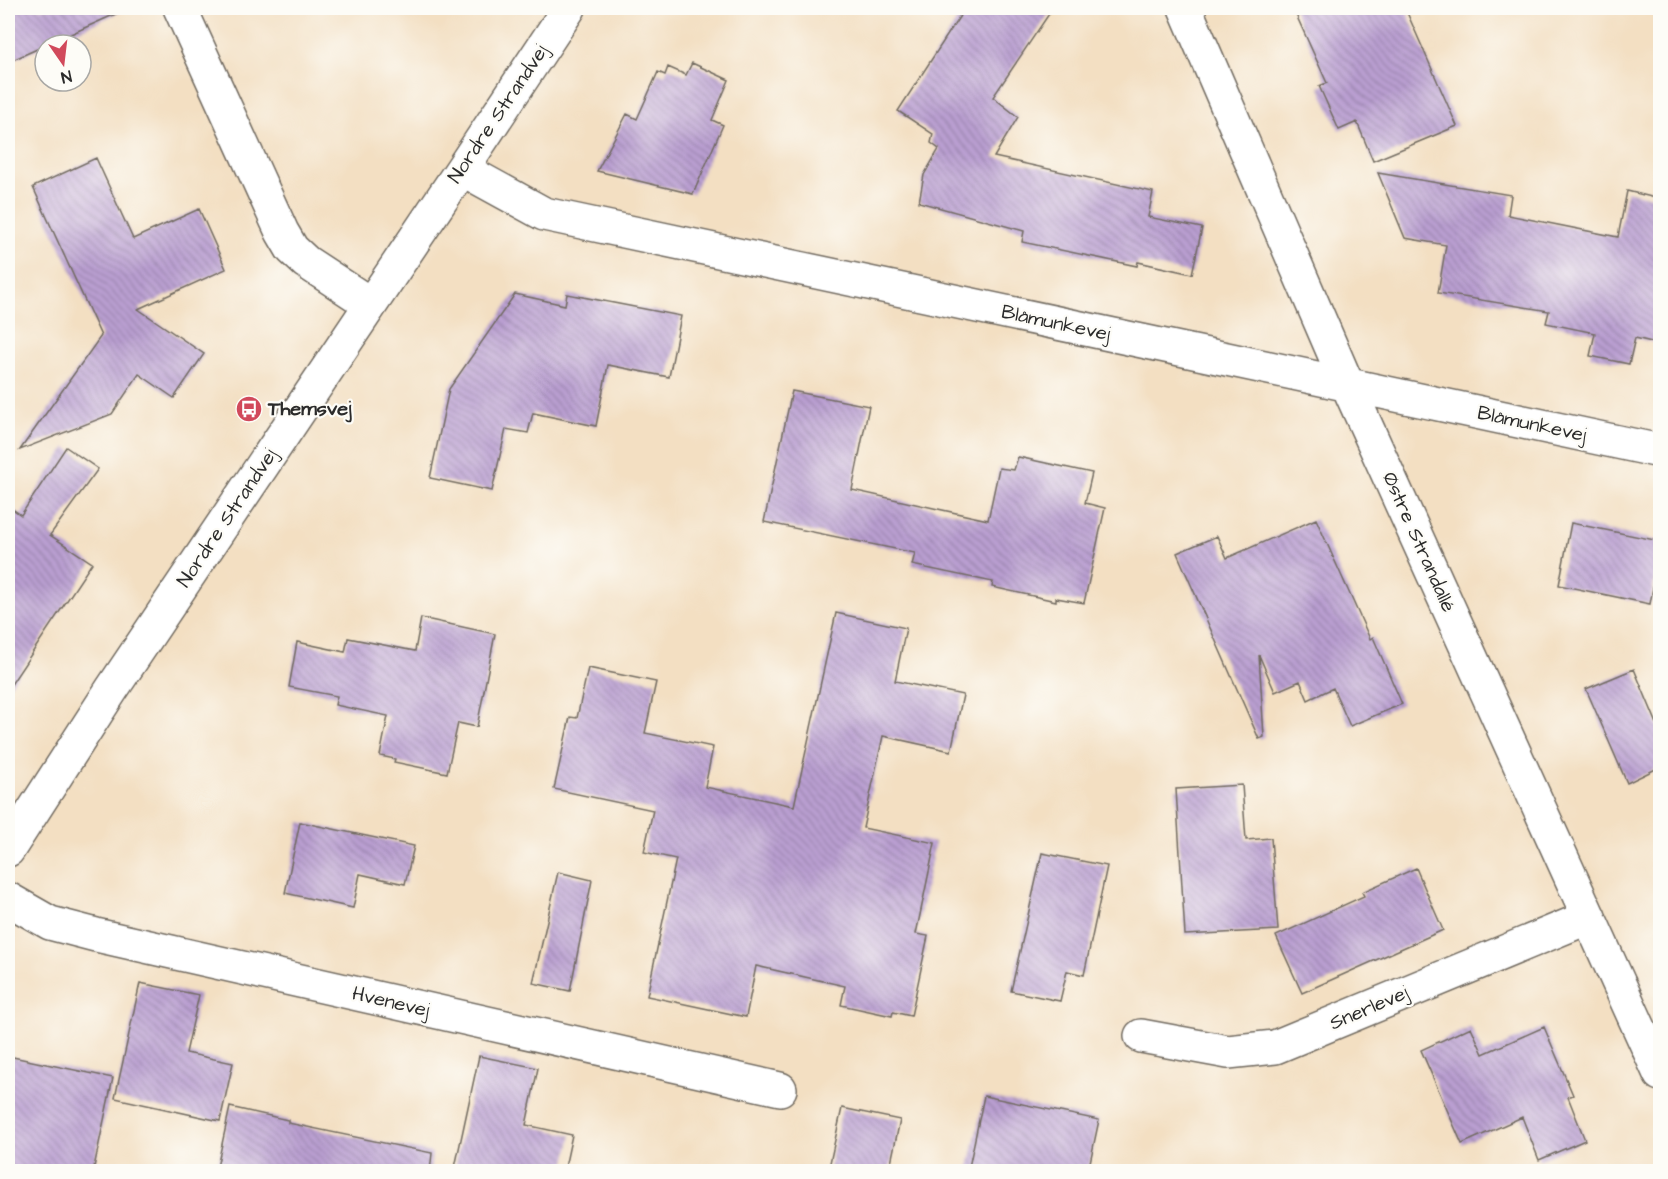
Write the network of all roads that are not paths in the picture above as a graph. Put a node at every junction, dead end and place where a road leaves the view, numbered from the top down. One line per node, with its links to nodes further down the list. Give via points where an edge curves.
1 (180, 8): 5 (street, via 292,249)
2 (569, 8): 4 (street, Nordre Strandvej)
3 (1185, 8): 6 (street, Østre Strandallé)
4 (462, 169): 5 (street, Nordre Strandvej); 6 (street, Blåmunkevej, via 544,214)
5 (370, 304): 8 (street, Nordre Strandvej)
6 (1348, 386): 7 (street, Blåmunkevej); 10 (street, Østre Strandallé)
7 (1660, 451)
8 (8, 850)
9 (8, 899): 13 (street, Hvenevej, via 50,923 96,935)
10 (1589, 917): 11 (street, Snerlevej, via 1275,1047 1228,1052); 12 (street, Østre Strandallé)
11 (1141, 1036)
12 (1660, 1074)
13 (780, 1089)

